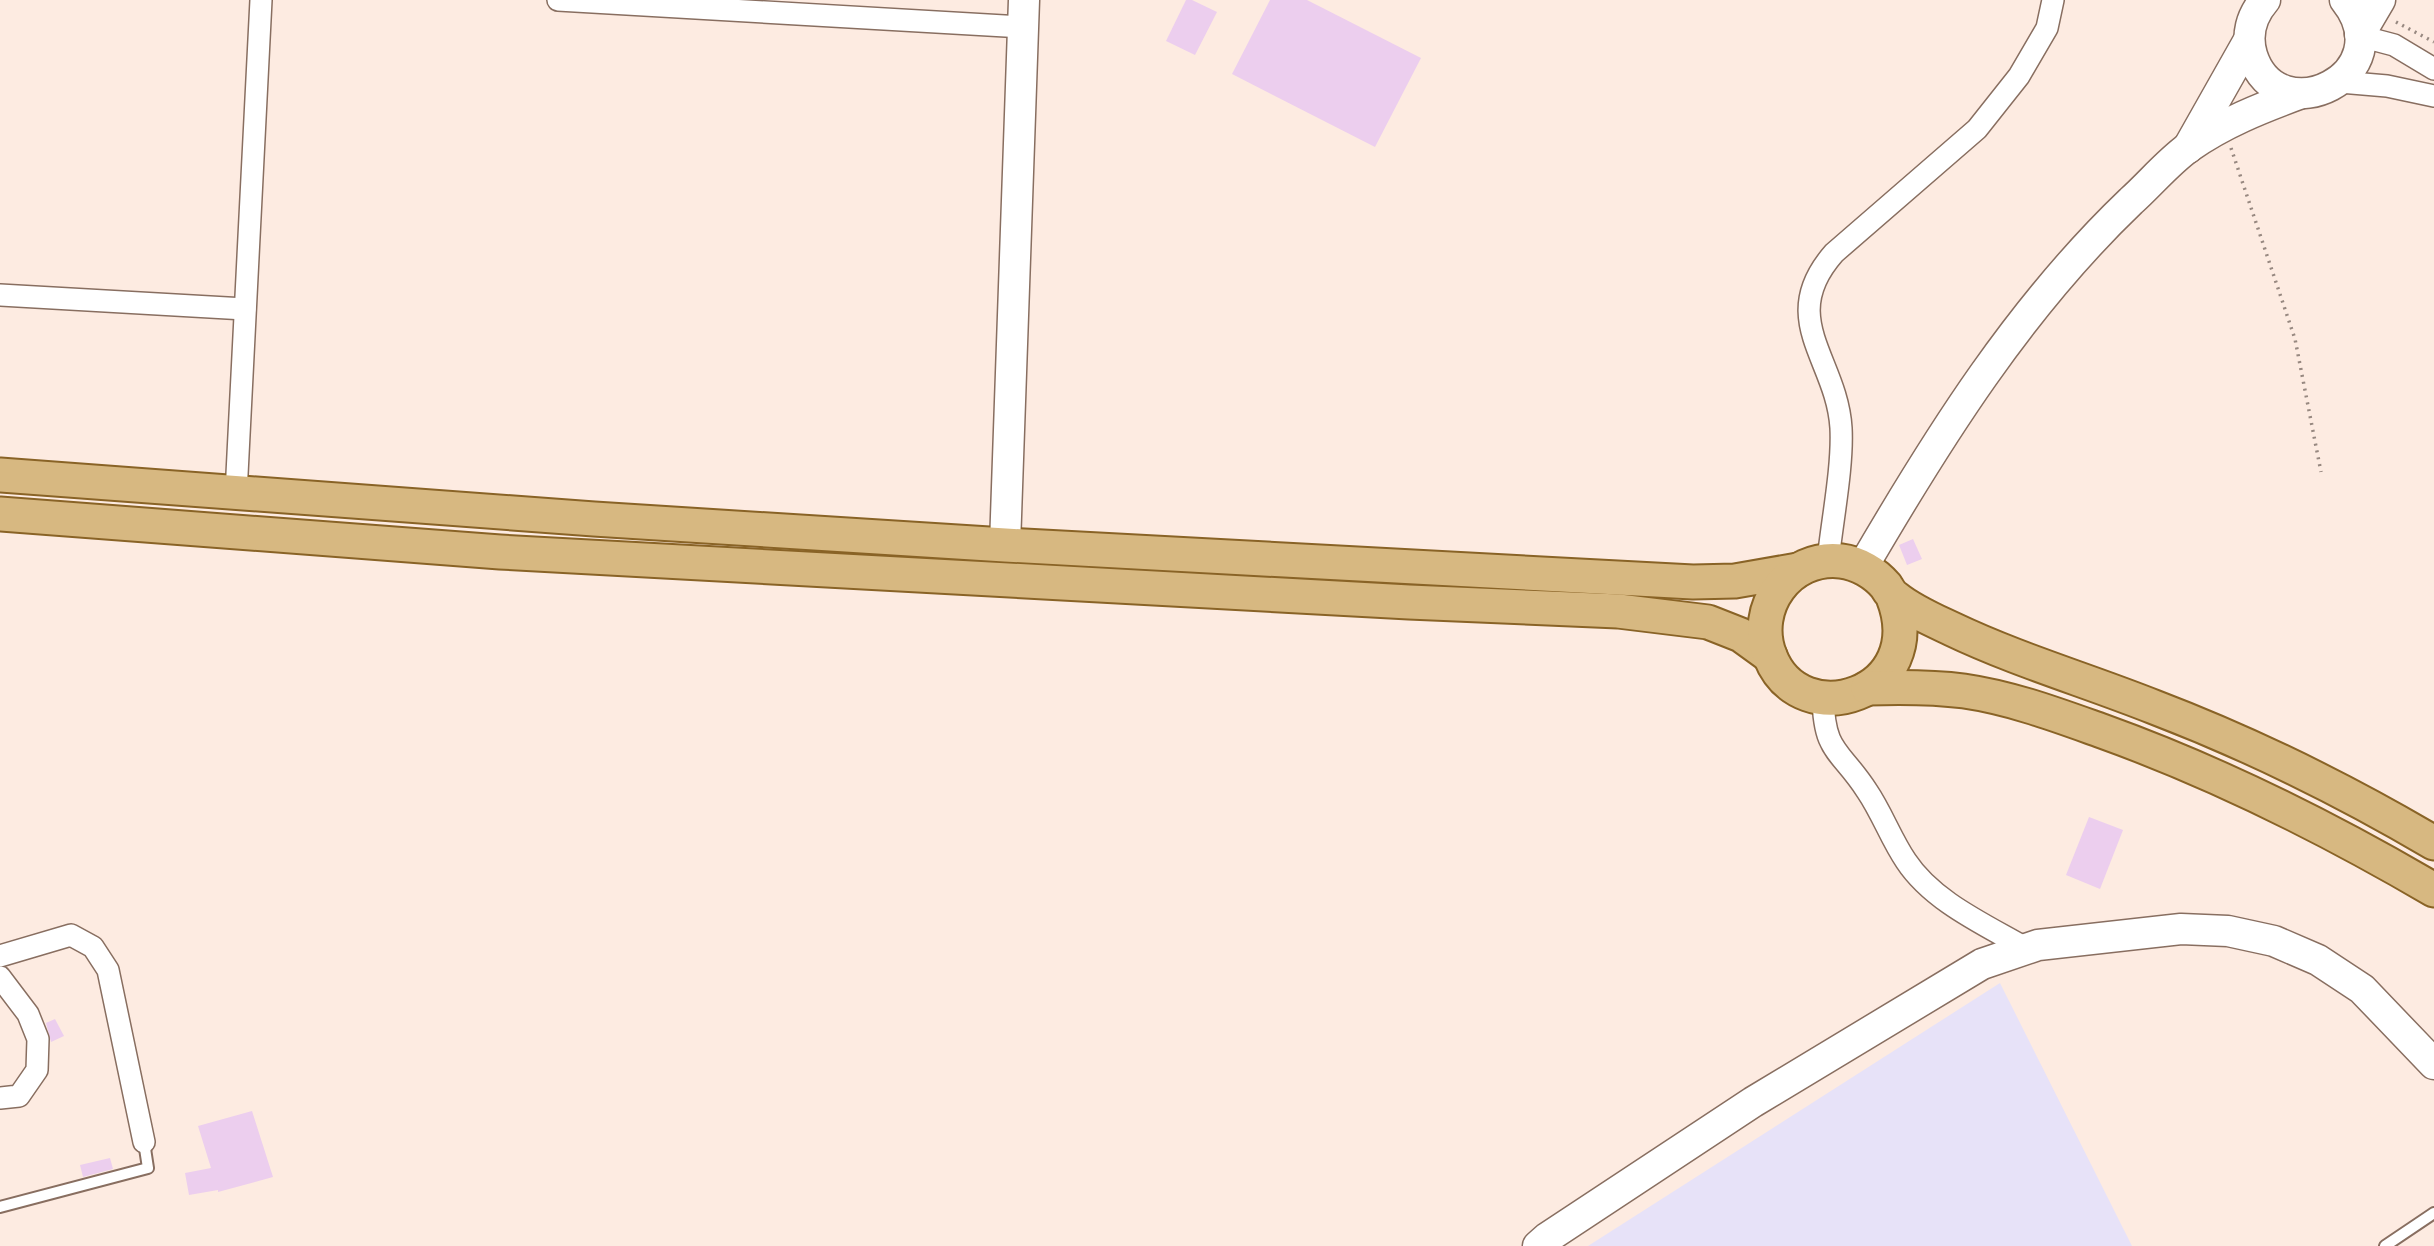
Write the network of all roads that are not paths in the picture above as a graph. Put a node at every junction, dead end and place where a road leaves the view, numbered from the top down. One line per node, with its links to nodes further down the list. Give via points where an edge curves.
1 (261, 0): 16 (street)
2 (558, 0): 6 (street)
3 (2053, 0): 21 (street, via 2047,28 2019,76 1977,130 1835,253 1815,281 1809,306 1811,332 1836,396 1841,428)
4 (2345, 0): 9 (street)
5 (2380, 0): 9 (street)
6 (629, 2): 7 (street)
7 (1023, 13): 20 (street)
8 (2254, 14): 12 (street, via 2251,51 2261,72 2278,87); 14 (street)
9 (2360, 35): 10 (street, via 2394,45); 11 (street, via 2358,55)
10 (2434, 69)
11 (2340, 82): 12 (street, via 2320,92); 13 (street)
12 (2299, 93): 14 (street, via 2223,126)
13 (2434, 96)
14 (2188, 148): 22 (street, via 2110,222 2006,344 1944,431)
15 (0, 295): 16 (street)
16 (245, 309): 18 (street)
17 (0, 475): 18 (main road)
18 (236, 494): 20 (main road)
19 (0, 514): 25 (main road, via 500,552 1618,611)
20 (1005, 545): 23 (main road)
21 (1813, 566): 22 (main road, via 1846,562); 23 (main road, via 1735,581); 27 (main road, via 1783,582 1771,599 1765,617)
22 (1862, 568): 24 (main road, via 1880,580)
23 (1693, 582): 25 (main road)
24 (1893, 597): 26 (main road); 28 (main road, via 1902,630 1899,648 1882,677)
25 (1691, 619): 27 (main road, via 1733,631)
26 (1973, 639): 29 (main road); 31 (main road, via 2231,738)
27 (1770, 656): 30 (main road, via 1785,679)
28 (1868, 688): 29 (main road); 30 (main road, via 1854,695)
29 (1963, 691): 32 (main road, via 2063,717 2218,777)
30 (1823, 697): 33 (street, via 1828,740 1875,802 1907,863 1946,900)
31 (2434, 843)
32 (2434, 890)
33 (2027, 949): 36 (street, via 2181,929 2228,931 2274,941 2318,960 2362,989); 41 (street, via 1982,964 1753,1101)
34 (0, 956): 38 (street, via 71,935 93,947 108,970)
35 (0, 977): 37 (street, via 27,1014 38,1039 37,1070 19,1096)
36 (2434, 1064)
37 (0, 1098)
38 (144, 1142): 39 (lane, via 148,1168)
39 (0, 1207)
40 (2434, 1213): 42 (lane)
41 (1538, 1246)
42 (2385, 1246)

